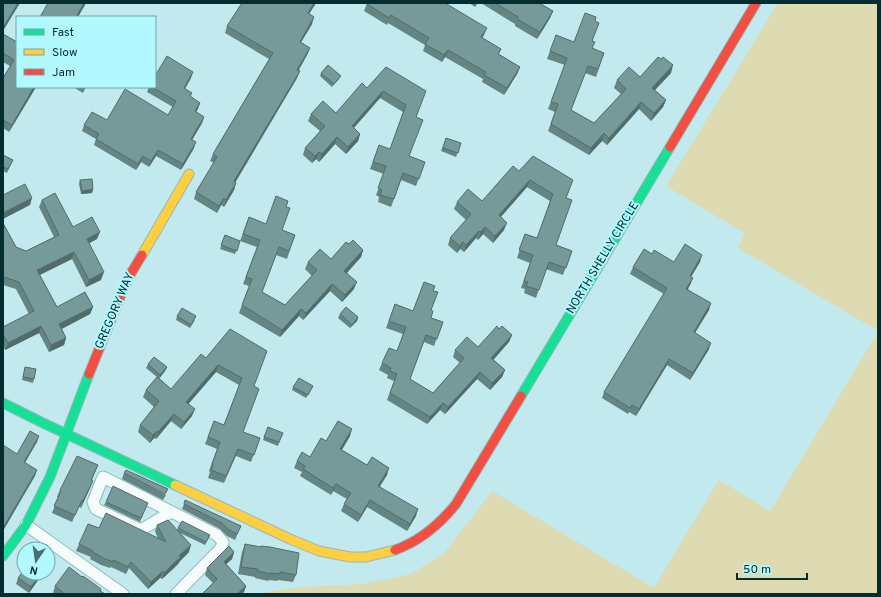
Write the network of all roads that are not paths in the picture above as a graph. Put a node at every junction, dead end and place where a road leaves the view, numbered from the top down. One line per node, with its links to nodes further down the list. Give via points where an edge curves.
1 (756, 3): 4 (street, NORTH SHELLY CIRCLE, via 474,475 450,513 424,536 389,553 370,557 334,555 317,551)
2 (189, 174): 4 (street, GREGORY WAY, via 126,280)
3 (3, 403): 4 (street, NORTH SHELLY CIRCLE)
4 (67, 434): 6 (street, GREGORY WAY, via 50,477)
5 (171, 512): 5 (street, via 141,530 96,509 93,502 103,477); 9 (street, via 217,535 223,542 222,548)
6 (26, 525): 7 (street, GREGORY WAY); 8 (street)
7 (3, 556)
8 (123, 594)
9 (176, 594)

